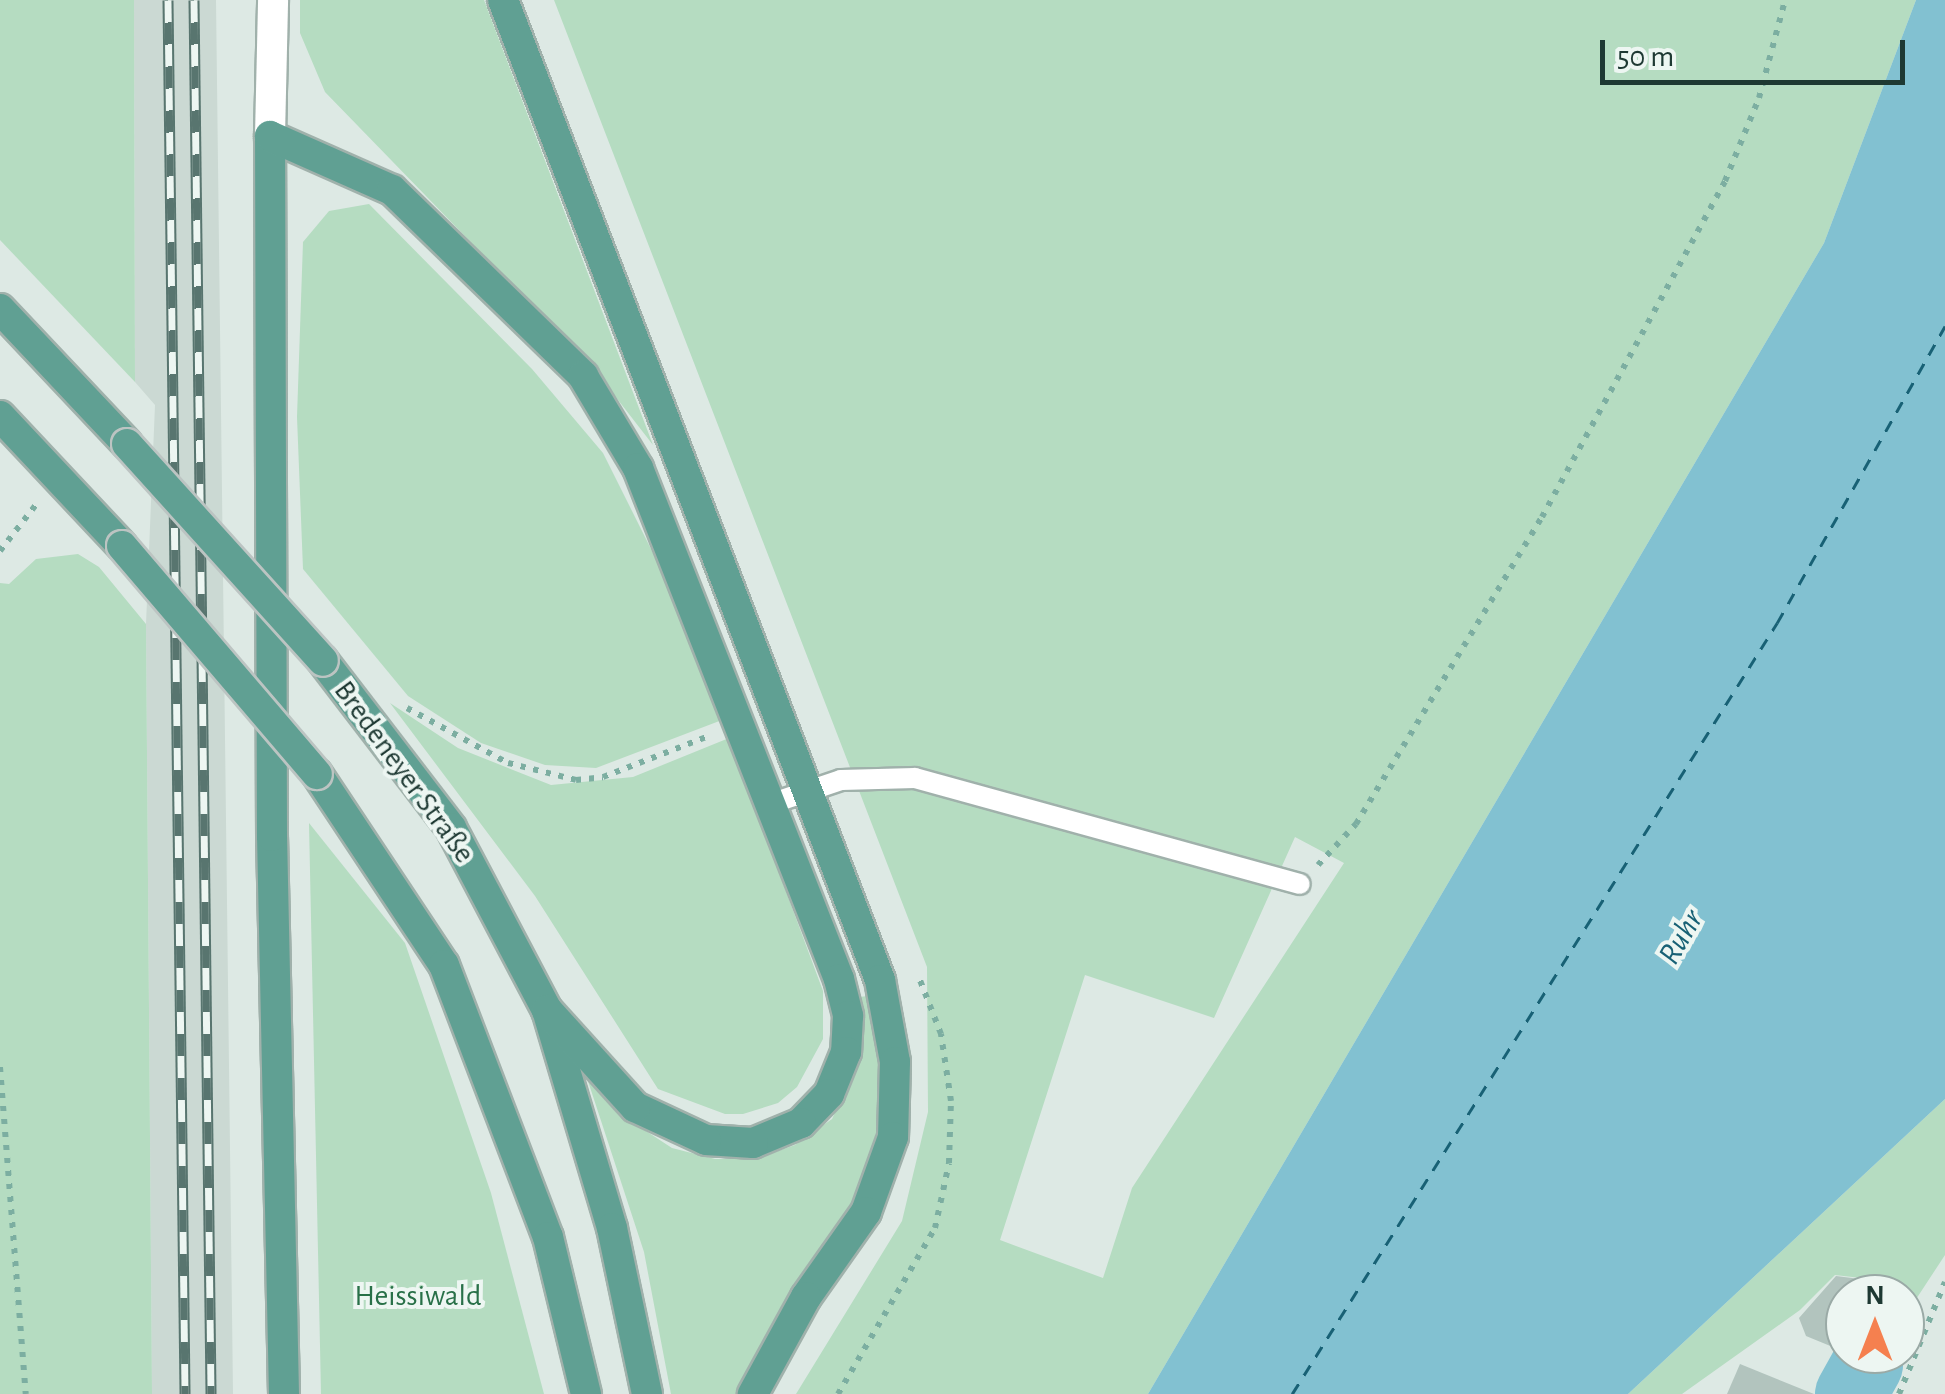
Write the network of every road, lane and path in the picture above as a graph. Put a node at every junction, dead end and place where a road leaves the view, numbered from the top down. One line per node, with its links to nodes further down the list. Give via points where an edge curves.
1 (273, 0): 4 (main road)
2 (503, 0): 11 (main road)
3 (1785, 0): 13 (path, via 1760,98 1724,181 1551,500 1356,824)
4 (270, 136): 12 (main road, via 392,190 583,376 638,468); 18 (main road, via 272,836)
5 (0, 309): 14 (main road, Bredeneyer Straße, bridge, via 323,662 451,828)
6 (0, 416): 7 (main road)
7 (58, 478): 8 (path); 19 (main road, bridge, via 317,774 444,965 548,1237)
8 (0, 551)
9 (396, 702): 10 (path, via 508,764 576,780 602,777)
10 (723, 730)
11 (808, 790): 12 (lane); 13 (lane, via 875,775 915,778); 21 (main road, via 880,980 895,1062 893,1138 866,1212 806,1296)
12 (770, 804): 14 (main road, via 846,1003 841,1074 813,1114 753,1143 676,1131 636,1107)
13 (1300, 884)
14 (547, 1010): 20 (main road, Bredeneyer Straße, via 612,1228)
15 (0, 1068): 17 (path)
16 (1945, 1282): 22 (path)
17 (26, 1394)
18 (284, 1394)
19 (586, 1394)
20 (647, 1394)
21 (753, 1394)
22 (1899, 1394)

